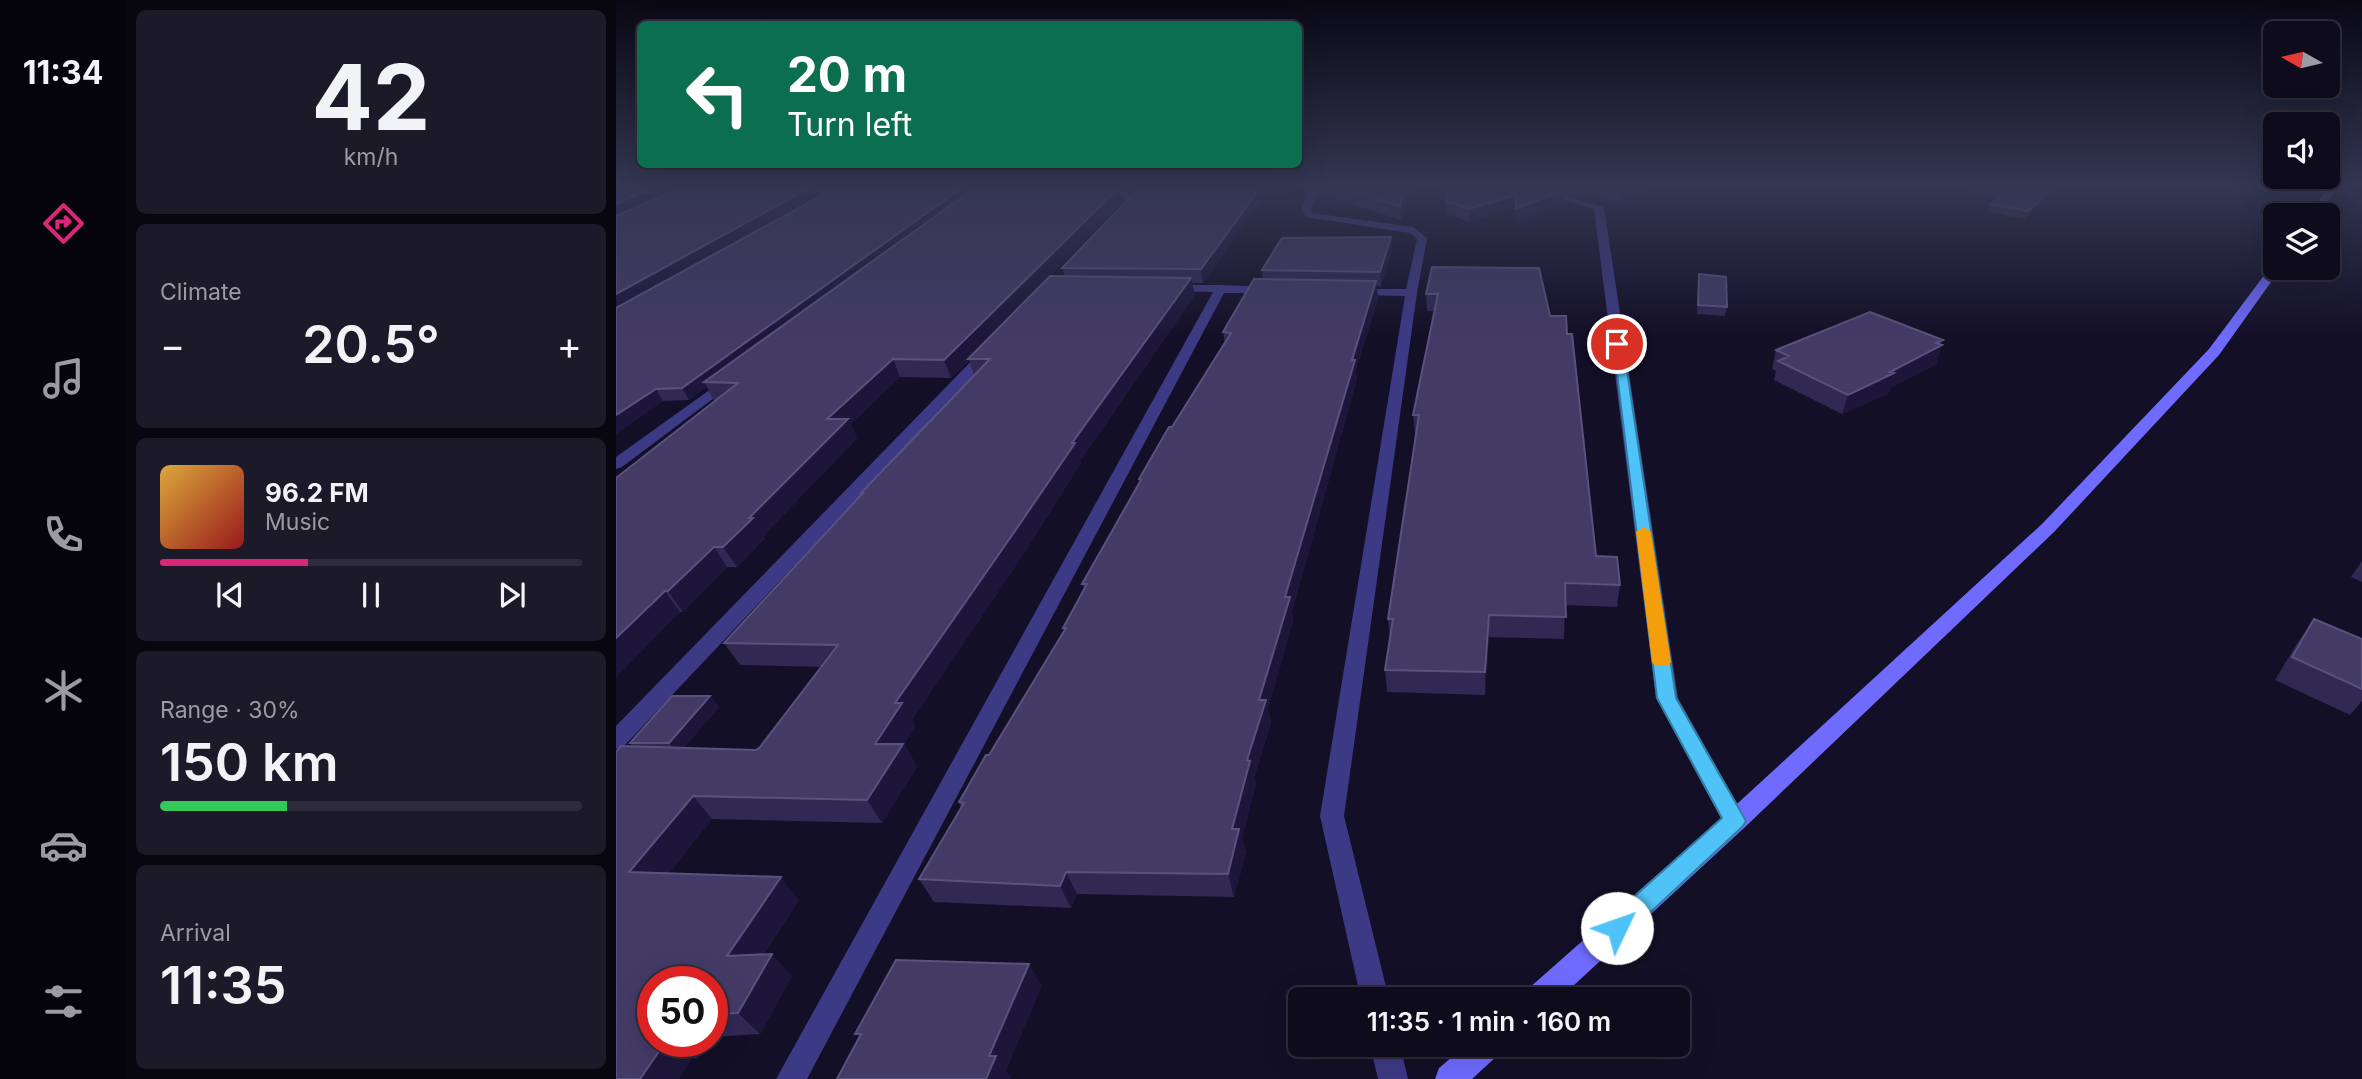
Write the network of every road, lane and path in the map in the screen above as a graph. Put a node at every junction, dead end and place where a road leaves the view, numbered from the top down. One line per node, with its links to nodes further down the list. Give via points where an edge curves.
1 (1421, 237): 8 (street)
2 (1602, 237): 13 (street, via 1667,698)
3 (2266, 280): 13 (main road, via 2214,352 2048,528)
4 (1156, 288): 5 (street)
5 (1222, 288): 6 (street); 18 (street)
6 (1289, 290)
7 (1343, 292): 8 (street)
8 (1411, 293): 14 (street, via 1332,816)
9 (1002, 338): 12 (street)
10 (738, 373): 11 (street)
11 (616, 464)
12 (616, 740)
13 (1735, 821): 15 (main road)
14 (1372, 987)
15 (1551, 987)
16 (1388, 1057): 19 (street)
17 (1475, 1057): 20 (main road)
18 (791, 1079)
19 (1393, 1079)
20 (1450, 1079)

